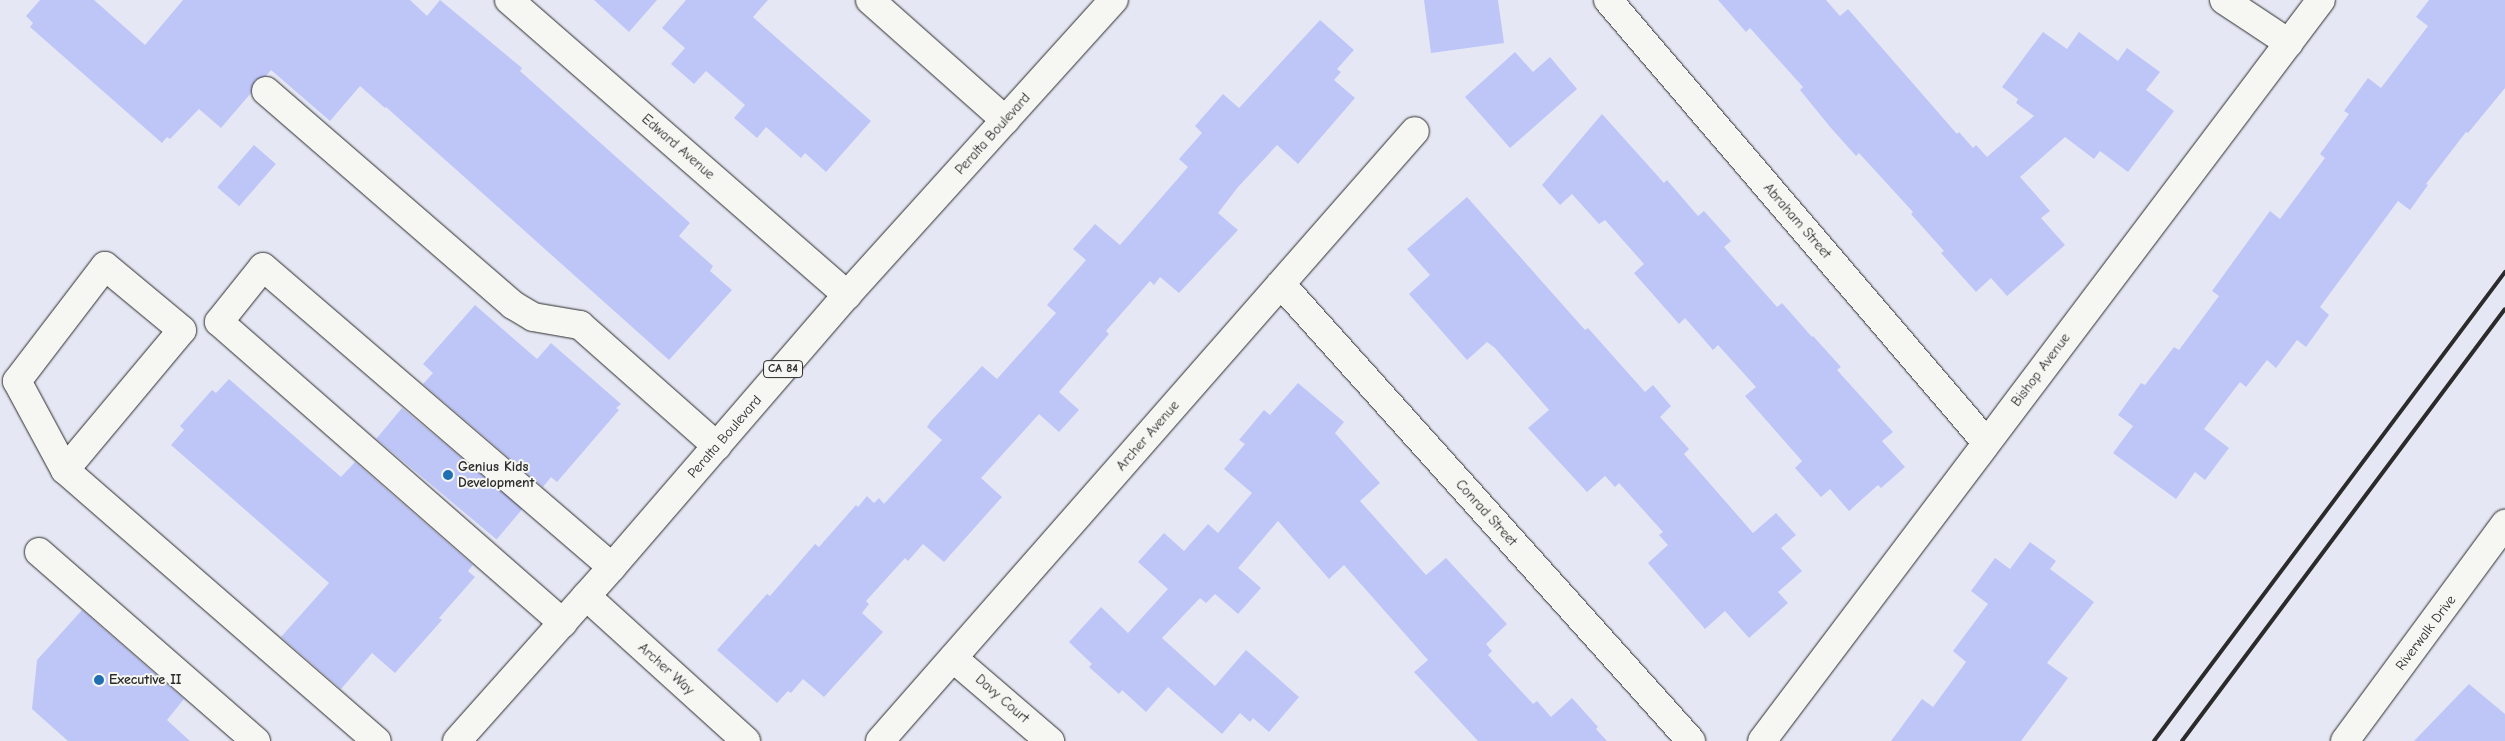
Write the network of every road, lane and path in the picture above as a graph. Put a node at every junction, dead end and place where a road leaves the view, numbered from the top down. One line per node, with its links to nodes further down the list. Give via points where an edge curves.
1 (509, 0): 12 (street, Edward Avenue)
2 (870, 0): 9 (street)
3 (1114, 0): 9 (street, Peralta Boulevard / CA 84)
4 (1608, 0): 13 (street, Abraham Street)
5 (2224, 0): 7 (street)
6 (2321, 0): 7 (street, Bishop Avenue)
7 (2289, 43): 13 (street, Bishop Avenue)
8 (266, 91): 14 (street, via 513,305 532,317 580,325)
9 (1006, 120): 12 (street, Peralta Boulevard / CA 84)
10 (1415, 131): 11 (street, Archer Avenue)
11 (1281, 284): 21 (street, Archer Avenue); 28 (street, Conrad Street)
12 (847, 295): 14 (street, Peralta Boulevard / CA 84)
13 (1986, 442): 29 (street, Bishop Avenue)
14 (717, 446): 18 (street, Peralta Boulevard / CA 84)
15 (65, 470): 15 (street, via 182,330 105,266 17,381); 23 (street)
16 (2505, 524): 30 (street, Riverwalk Drive)
17 (39, 552): 22 (street)
18 (612, 567): 19 (street, Peralta Boulevard / CA 84); 20 (street, via 263,267 219,322)
19 (586, 596): 20 (street, Peralta Boulevard / CA 84); 25 (street, Archer Way)
20 (563, 623): 24 (street, Peralta Boulevard / CA 84)
21 (953, 658): 26 (street, Archer Avenue); 27 (street, Davy Court)
22 (256, 741)
23 (377, 741)
24 (457, 741)
25 (746, 741)
26 (880, 741)
27 (1050, 741)
28 (1691, 741)
29 (1762, 741)
30 (2345, 741)

